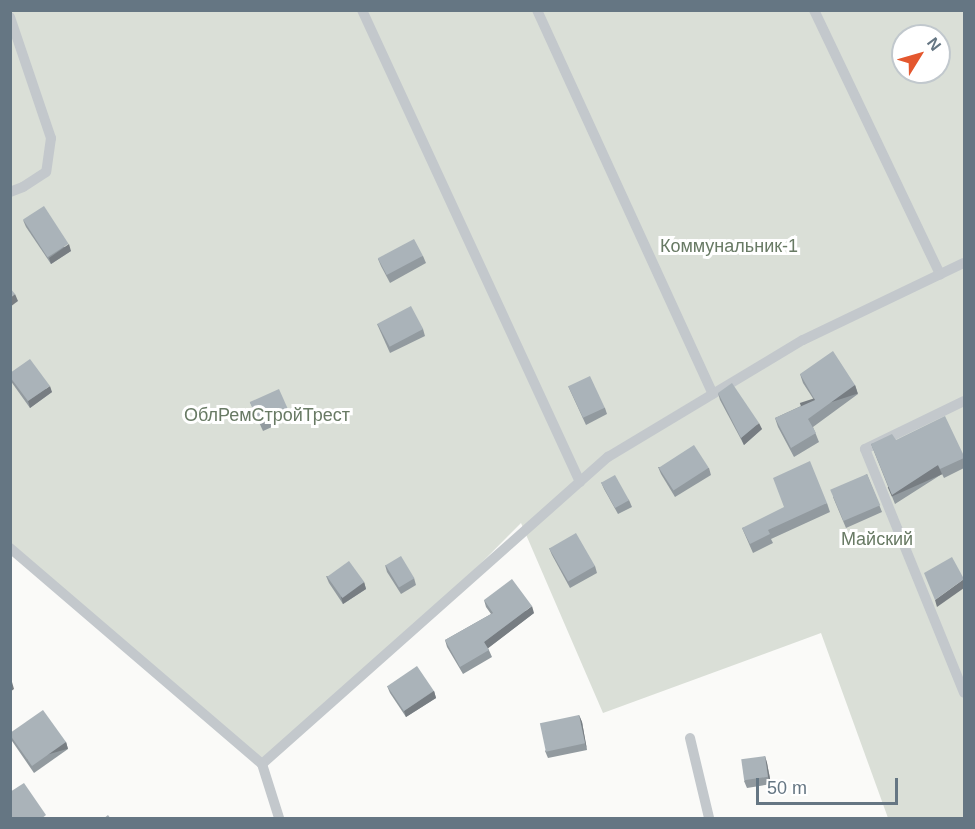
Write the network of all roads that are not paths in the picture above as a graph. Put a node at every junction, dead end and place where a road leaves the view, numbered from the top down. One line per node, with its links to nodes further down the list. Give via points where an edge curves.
1 (362, 10): 10 (lane)
2 (537, 10): 8 (lane)
3 (814, 10): 7 (lane)
4 (10, 17): 5 (lane, via 51,138 46,172)
5 (10, 192)
6 (964, 263): 7 (lane)
7 (940, 274): 8 (lane, via 803,340)
8 (713, 394): 10 (lane, via 608,457)
9 (964, 401): 12 (lane, via 865,449)
10 (580, 482): 14 (lane)
11 (10, 549): 14 (lane)
12 (964, 693)
13 (690, 738): 16 (lane)
14 (262, 764): 15 (lane)
15 (279, 819)
16 (709, 819)

